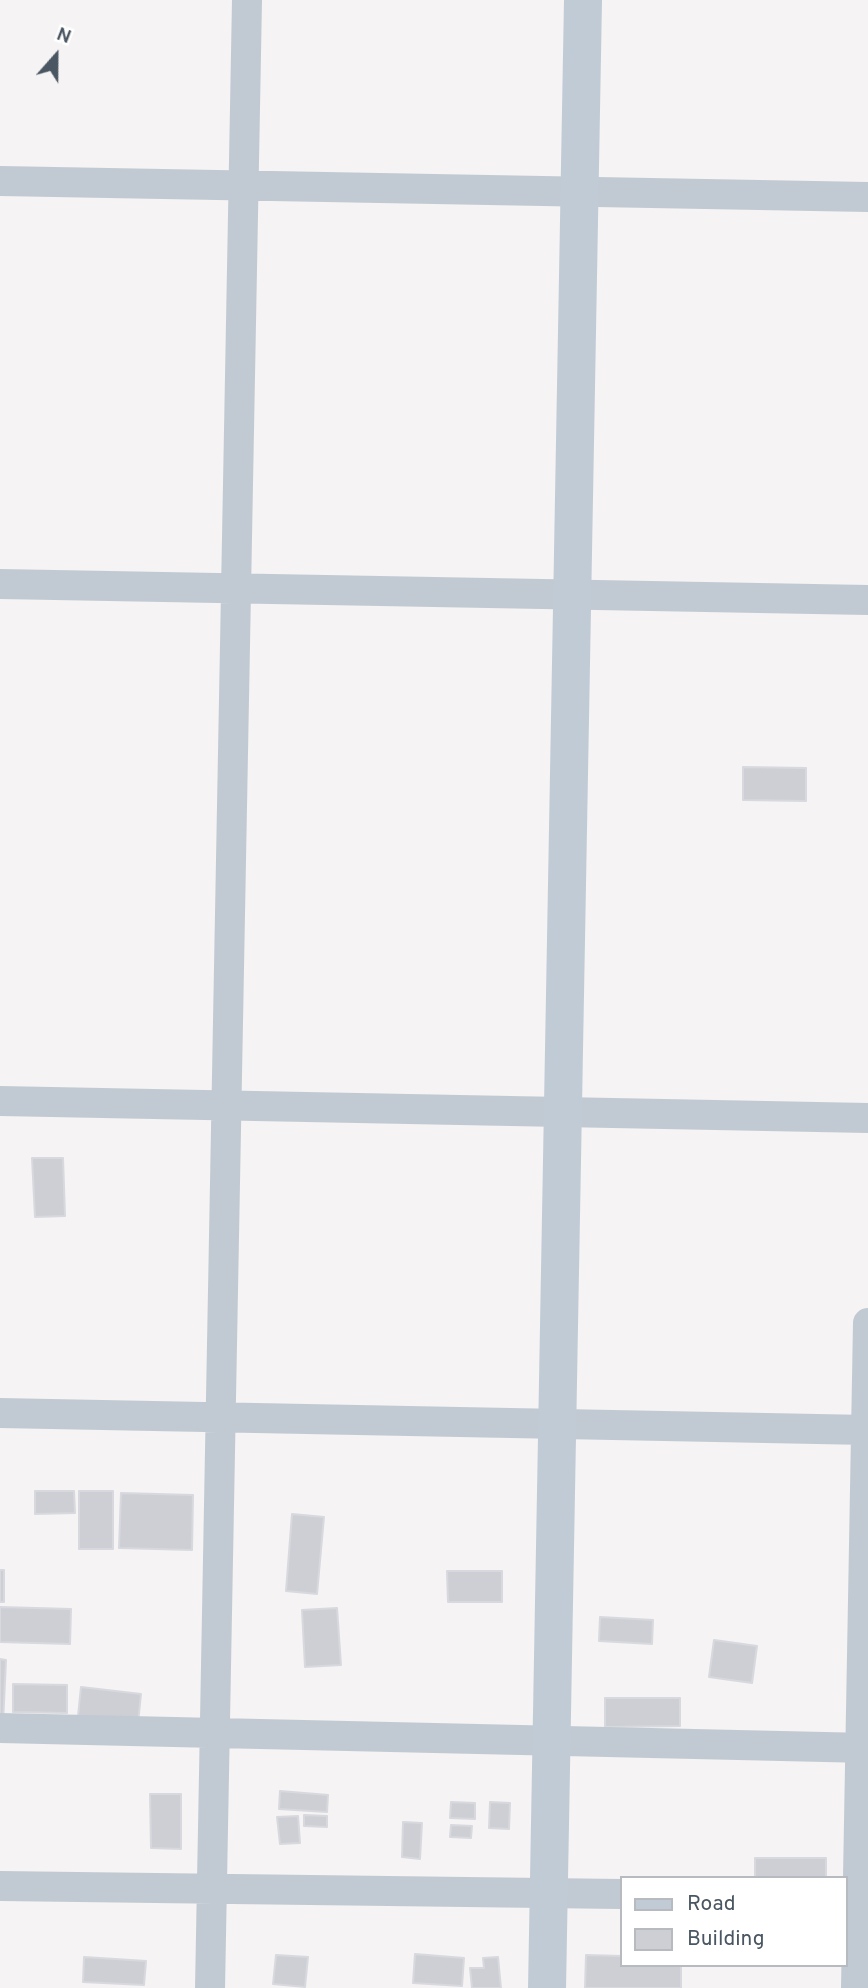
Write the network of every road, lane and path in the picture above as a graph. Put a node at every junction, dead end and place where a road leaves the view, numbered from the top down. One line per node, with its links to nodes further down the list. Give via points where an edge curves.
1 (247, 0): 4 (street)
2 (583, 0): 5 (street)
3 (0, 181): 4 (street)
4 (243, 186): 5 (street); 8 (street)
5 (579, 192): 6 (street); 9 (street)
6 (868, 197)
7 (0, 584): 8 (street)
8 (236, 588): 9 (street); 12 (street)
9 (572, 595): 10 (street); 13 (street)
10 (868, 600)
11 (0, 1101): 12 (street)
12 (227, 1105): 13 (street); 17 (street)
13 (563, 1112): 14 (street); 18 (street)
14 (868, 1118)
15 (868, 1322): 19 (street)
16 (0, 1413): 17 (street)
17 (221, 1417): 18 (street); 21 (street)
18 (557, 1424): 19 (street); 22 (street)
19 (867, 1430): 23 (street)
20 (0, 1728): 21 (street)
21 (215, 1733): 22 (street); 25 (street)
22 (552, 1741): 23 (street); 26 (street)
23 (864, 1748): 28 (street)
24 (0, 1886): 25 (street)
25 (212, 1889): 26 (street); 29 (street)
26 (549, 1893): 27 (street); 30 (street)
27 (620, 1894)
28 (857, 1896): 31 (street)
29 (210, 1988)
30 (547, 1988)
31 (856, 1988)

